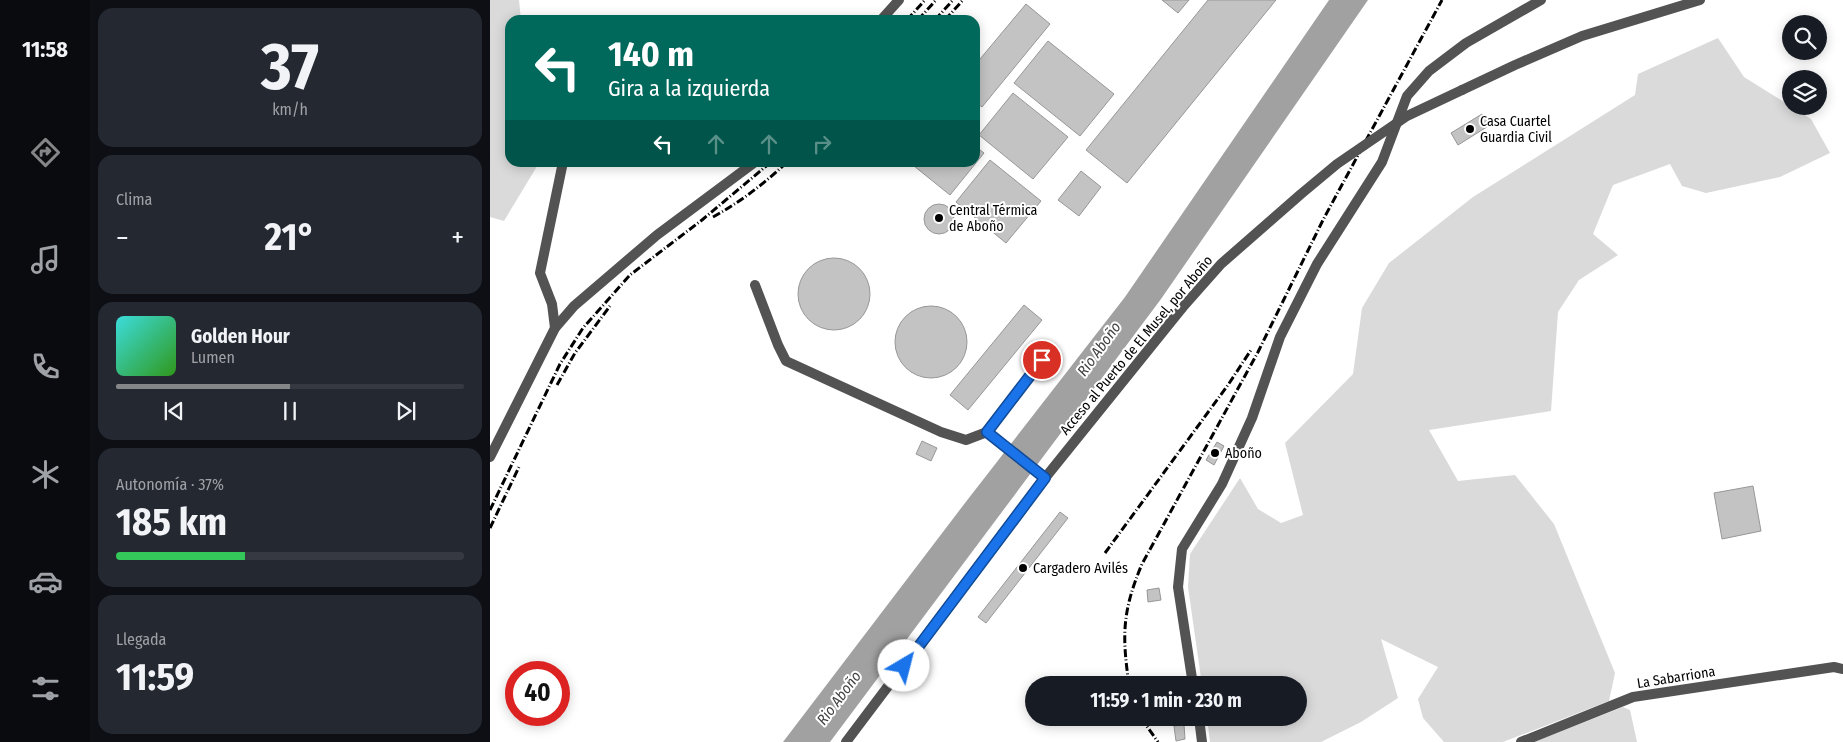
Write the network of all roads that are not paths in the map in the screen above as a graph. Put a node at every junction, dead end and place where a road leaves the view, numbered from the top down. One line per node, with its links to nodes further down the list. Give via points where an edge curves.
1 (899, 0): 5 (street)
2 (1540, 0): 15 (street, via 1466,43 1429,70 1407,96 1382,162 1317,264 1280,337 1252,418 1226,476 1182,549 1178,588)
3 (1700, 0): 4 (street, Acceso al Puerto de El Musel, por Aboño)
4 (1689, 1): 13 (street, Acceso al Puerto de El Musel, por Aboño, bridge, via 1582,36 1462,90 1407,116 1337,164 1221,264)
5 (886, 15)
6 (562, 167): 9 (street, via 540,273 552,304)
7 (748, 167): 9 (street, via 658,235 574,306)
8 (756, 285): 11 (street, via 786,361 941,432 966,440)
9 (555, 328): 12 (street)
10 (1042, 360): 11 (street)
11 (987, 432): 13 (street)
12 (490, 457)
13 (1041, 477): 17 (street, Acceso al Puerto de El Musel, por Aboño)
14 (1843, 669): 19 (street, La Sabarriona, via 1834,667 1633,698)
15 (1193, 676)
16 (1199, 726): 18 (street)
17 (846, 742)
18 (1202, 742)
19 (1521, 742)

